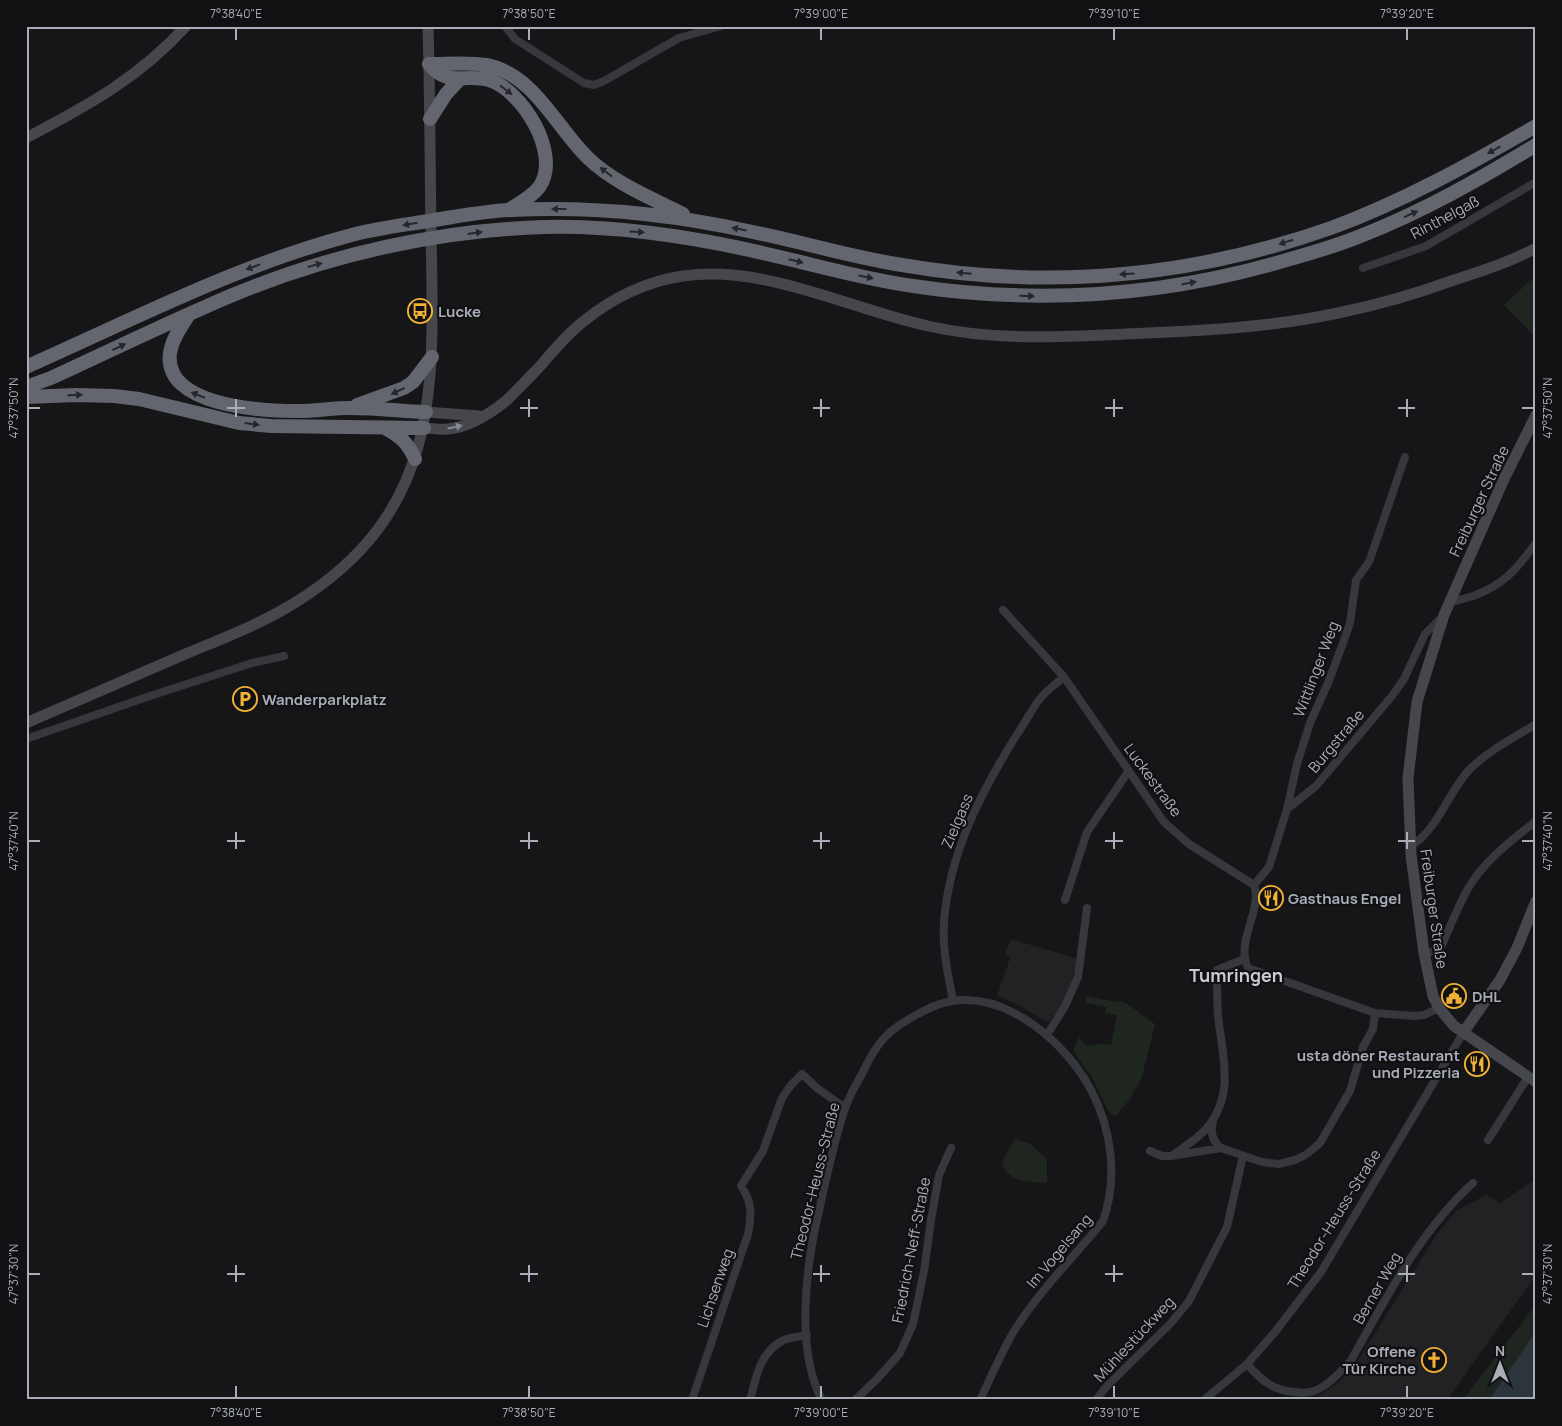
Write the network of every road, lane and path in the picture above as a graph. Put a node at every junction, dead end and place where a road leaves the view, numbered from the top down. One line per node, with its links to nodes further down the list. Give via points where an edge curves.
1 (186, 26): 9 (street, via 132,76 93,102)
2 (428, 26): 5 (street)
3 (505, 26): 4 (street, via 516,39 534,51 584,83 594,84 679,38)
4 (722, 26)
5 (429, 64): 6 (highway, via 442,76); 7 (street); 13 (highway, one-way to 5, via 615,178 589,159 534,92 509,73 485,65)
6 (460, 79): 7 (highway); 12 (highway, one-way to 12, via 489,80 504,88 520,101 544,145 547,164 540,185)
7 (430, 119): 17 (street)
8 (1536, 126): 13 (highway, one-way to 13, via 1425,187 1332,227 1282,244 1210,262 1136,273 1045,277 986,275 901,265)
9 (26, 138)
10 (1536, 145): 16 (highway, one-way to 10, via 236,293 356,254 503,229 550,227 646,232 694,239 911,286 982,294 1100,295 1174,286 1248,272 1366,234 1432,204)
11 (1536, 182): 15 (street, Rinthelgaß, via 1426,246)
12 (510, 210): 13 (highway, one-way to 12, via 597,210); 18 (highway, one-way to 18, via 475,213 352,235 296,251 230,276)
13 (695, 220)
14 (1536, 248): 24 (street, via 1442,285 1338,313 1209,330 1084,336 965,333 928,326 765,280 720,274 682,276 642,287 589,317 508,400)
15 (1363, 268)
16 (188, 315): 19 (highway, one-way to 16); 21 (highway, one-way to 16, via 272,410 232,405 188,391 173,374 169,362 174,338)
17 (432, 357): 21 (highway, one-way to 21, via 413,382 404,388); 22 (street)
18 (26, 367)
19 (26, 387)
20 (26, 397): 25 (highway, one-way to 25, via 114,396 271,426)
21 (350, 408): 22 (highway)
22 (426, 412): 24 (street); 26 (street)
23 (1536, 415): 30 (street, Freiburger Straße)
24 (483, 416): 26 (street, one-way to 24, via 447,429 466,425)
25 (382, 426): 26 (highway); 28 (highway, via 404,439)
26 (424, 428): 28 (street)
27 (1406, 457): 39 (street, Wittlinger Weg, via 1369,562 1356,580 1350,623 1310,723)
28 (415, 458): 35 (street, via 387,516 370,540 351,561 298,601 267,618)
29 (1536, 543): 30 (street, via 1514,571 1491,588)
30 (1449, 602): 32 (street, Freiburger Straße)
31 (1003, 610): 34 (street, Luckestraße)
32 (1444, 615): 39 (street, Burgstraße, via 1425,634 1404,679 1392,696 1316,786); 41 (street, Freiburger Straße, via 1417,702 1408,778)
33 (284, 656): 37 (street, via 252,662)
34 (1064, 677): 38 (street, Luckestraße); 48 (street, Zielgass, via 1040,699 1002,759 968,823 955,858 946,896 943,950)
35 (26, 723)
36 (1536, 724): 41 (street, via 1484,757 1469,771 1421,840)
37 (26, 739)
38 (1128, 772): 42 (street, Luckestraße, via 1164,822 1189,844); 43 (street, via 1087,832)
39 (1287, 810): 42 (street, via 1269,866)
40 (1536, 821): 46 (street, via 1477,876 1440,947)
41 (1411, 846): 46 (street, Freiburger Straße)
42 (1254, 885): 47 (street, via 1256,898)
43 (1065, 900)
44 (1536, 901): 52 (street, via 1500,980)
45 (1087, 908): 53 (street, via 1078,977)
46 (1429, 952): 49 (street, Freiburger Straße, via 1430,985)
47 (1244, 959): 50 (street, via 1248,968 1266,976); 56 (street, via 1217,970 1218,1014 1226,1081 1222,1101)
48 (953, 1001): 51 (street, Theodor-Heuss-Straße, via 979,1001); 55 (street, Theodor-Heuss-Straße, via 926,1009 886,1036 872,1054)
49 (1439, 1008): 50 (street, via 1415,1016); 52 (street, Freiburger Straße)
50 (1375, 1013): 62 (street, via 1373,1029 1363,1047 1350,1091 1320,1143 1301,1157 1279,1164)
51 (1024, 1018): 53 (street, Im Vogelsang)
52 (1463, 1033): 54 (street, Freiburger Straße); 65 (street, Theodor-Heuss-Straße, via 1320,1272)
53 (1048, 1035): 71 (street, Im Vogelsang, via 1081,1074 1101,1114 1112,1172 1109,1205 1103,1221 1014,1331)
54 (1532, 1080): 57 (street)
55 (845, 1108): 64 (street, Theodor-Heuss-Straße, via 809,1258 805,1293); 67 (street, Lichsenweg, via 802,1074 782,1098 764,1151 741,1186 751,1207 751,1221)
56 (1214, 1117): 59 (street, via 1212,1136); 61 (street, via 1198,1137)
57 (1488, 1140)
58 (951, 1148): 70 (street, Friedrich-Neff-Straße, via 939,1175 913,1324 900,1353)
59 (1221, 1148): 61 (street); 62 (street)
60 (1150, 1151): 61 (street)
61 (1172, 1156)
62 (1243, 1156): 72 (street, Mühlestückweg, via 1227,1227 1188,1301 1171,1323)
63 (1473, 1183): 66 (street, Berner Weg, via 1458,1196 1418,1245 1350,1362 1334,1378)
64 (807, 1336): 68 (street, via 784,1339 768,1353 760,1365); 69 (street, Theodor-Heuss-Straße, via 816,1389)
65 (1247, 1364): 66 (street, Berner Weg, via 1267,1384); 73 (street, Theodor-Heuss-Straße)
66 (1301, 1396)
67 (692, 1400)
68 (750, 1400)
69 (822, 1400)
70 (855, 1400)
71 (980, 1400)
72 (1096, 1400)
73 (1204, 1400)

